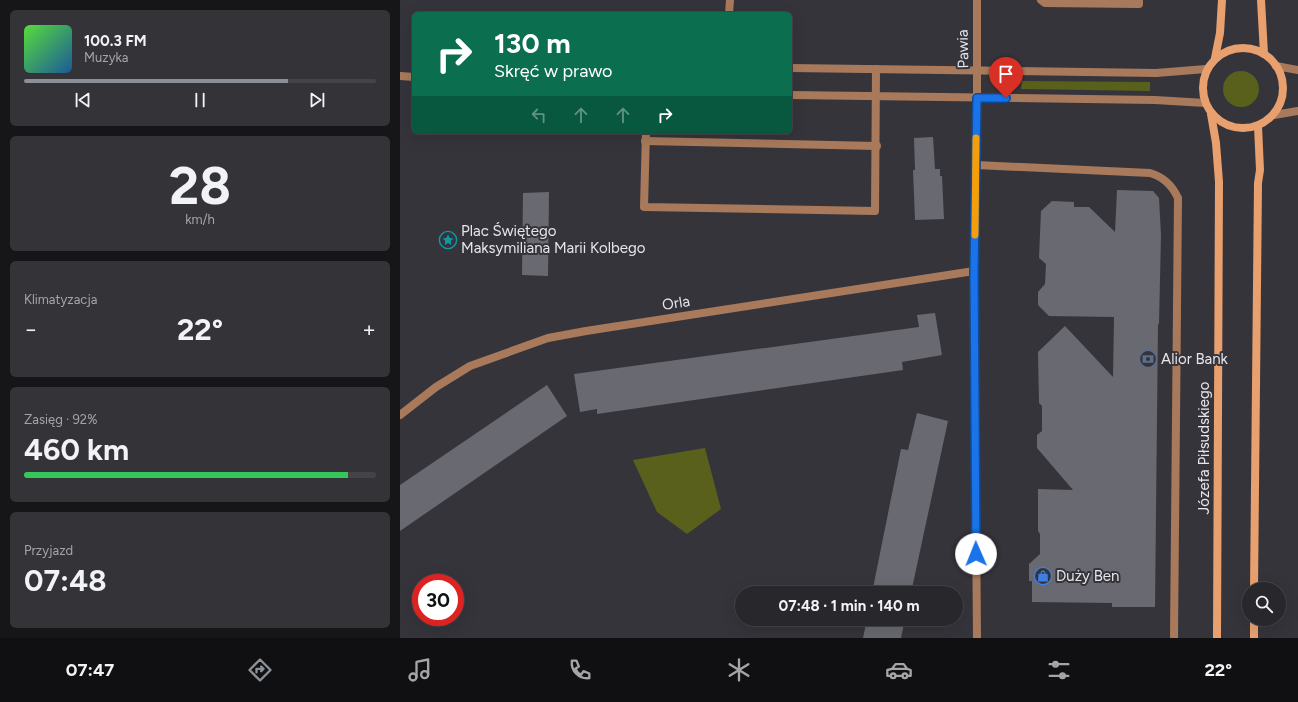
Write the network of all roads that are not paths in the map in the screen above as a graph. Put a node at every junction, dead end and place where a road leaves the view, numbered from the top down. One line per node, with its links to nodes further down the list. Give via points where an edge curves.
1 (730, 0): 7 (street)
2 (976, 0): 13 (street, Pawia)
3 (1041, 0): 4 (street, via 1045,3 1139,4)
4 (1139, 0)
5 (1222, 0): 9 (street)
6 (1261, 0): 8 (street)
7 (729, 12)
8 (1264, 54): 9 (street, via 1252,49 1239,48 1226,51); 10 (street)
9 (1216, 58): 14 (street)
10 (1276, 66): 15 (street); 24 (street, via 1281,75 1283,96)
11 (792, 68): 12 (street)
12 (876, 69): 13 (street); 19 (street)
13 (977, 70): 14 (street, via 1156,74); 20 (street, Pawia)
14 (1206, 70): 21 (street, via 1202,92)
15 (1298, 70)
16 (400, 76): 17 (street)
17 (412, 77)
18 (792, 95): 19 (street)
19 (876, 96): 20 (street); 28 (street)
20 (977, 98): 21 (street); 29 (street, Pawia)
21 (1204, 103): 23 (street)
22 (1298, 111): 24 (street)
23 (1211, 114): 25 (street, via 1221,123 1233,128 1246,129); 36 (street, Józefa Piłsudskiego, via 1219,182)
24 (1274, 114): 25 (street)
25 (1258, 126): 32 (street, via 1260,170)
26 (646, 134): 27 (street)
27 (645, 141): 28 (street); 28 (street, via 644,206 652,207 875,211)
28 (877, 146)
29 (976, 165): 30 (street, Pawia); 35 (street, via 1150,173 1168,182 1178,198)
30 (974, 272): 31 (street, Orla, via 548,338 470,366); 34 (street, Pawia)
31 (400, 415)
32 (1254, 582)
33 (1254, 626): 37 (street)
34 (977, 638)
35 (1174, 638)
36 (1217, 638)
37 (1254, 638)

